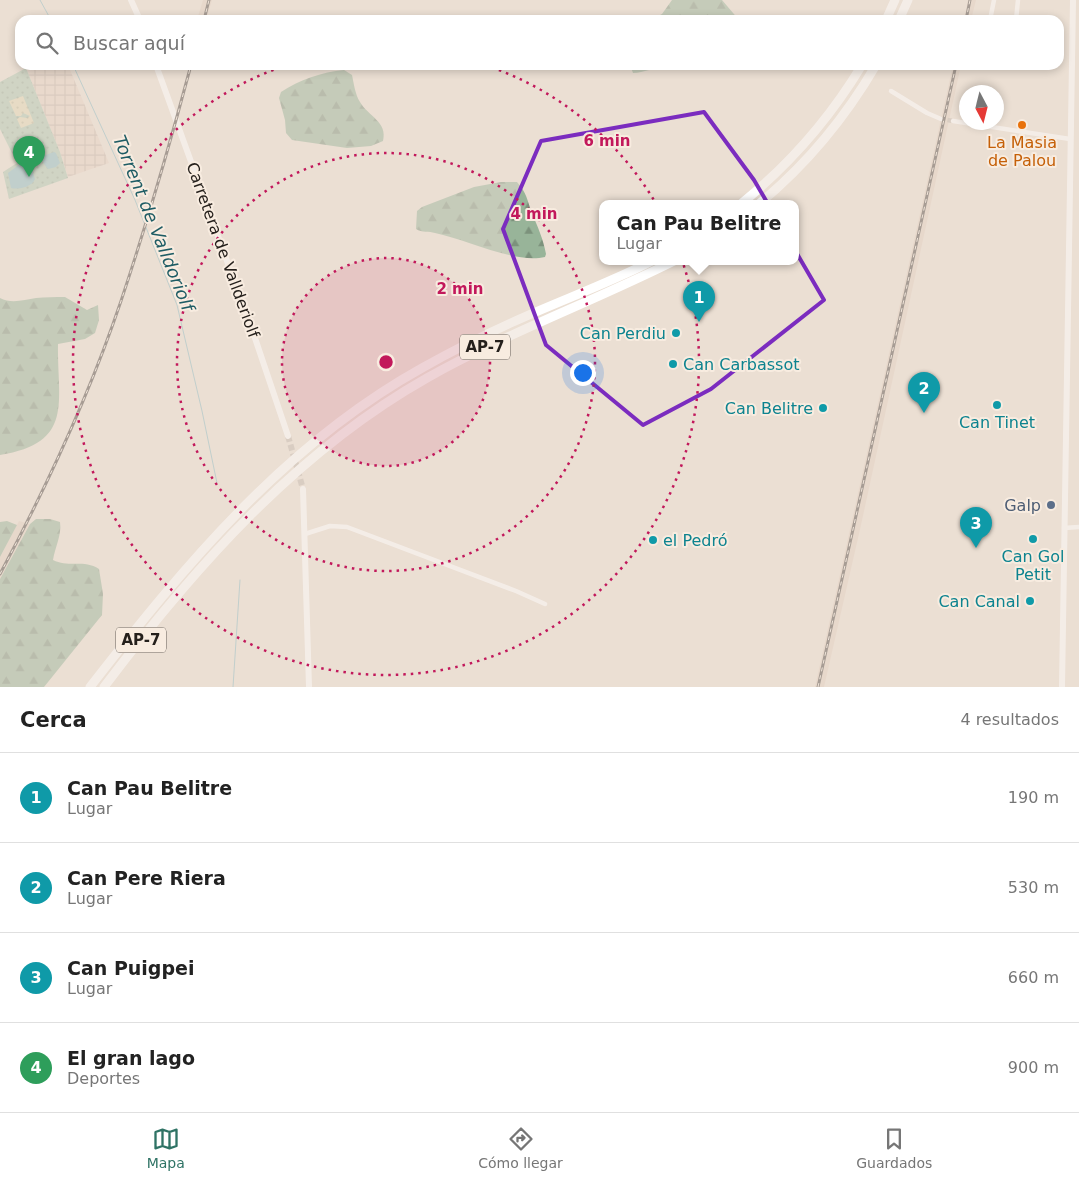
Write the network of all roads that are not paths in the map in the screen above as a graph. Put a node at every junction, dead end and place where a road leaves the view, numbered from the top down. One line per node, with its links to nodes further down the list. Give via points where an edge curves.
1 (131, 0): 7 (main road)
2 (894, 0): 8 (highway)
3 (908, 0): 9 (highway)
4 (994, 0): 10 (street)
5 (1018, 0): 11 (street)
6 (1073, 0): 18 (main road)
7 (138, 15)
8 (888, 15)
9 (901, 15)
10 (991, 15)
11 (1016, 15)
12 (158, 70): 23 (main road, Carretera de Vallderiolf)
13 (859, 70): 19 (highway, via 806,143)
14 (873, 70): 20 (highway, via 828,135 794,173)
15 (891, 91): 16 (street, via 926,113)
16 (941, 118)
17 (953, 121): 18 (street)
18 (1070, 139): 26 (main road)
19 (746, 200)
20 (763, 200)
21 (643, 265): 29 (highway, AP-7, via 452,352 396,384 332,428 276,474 213,537)
22 (665, 265): 30 (highway, AP-7, via 457,361 393,398 339,437 280,487 216,551 159,616)
23 (288, 436)
24 (303, 489): 27 (main road)
25 (1079, 527): 26 (street)
26 (1064, 528): 32 (main road)
27 (305, 534): 28 (street, via 330,526 347,528); 31 (main road)
28 (545, 604)
29 (90, 687)
30 (104, 687)
31 (309, 687)
32 (1062, 687)

